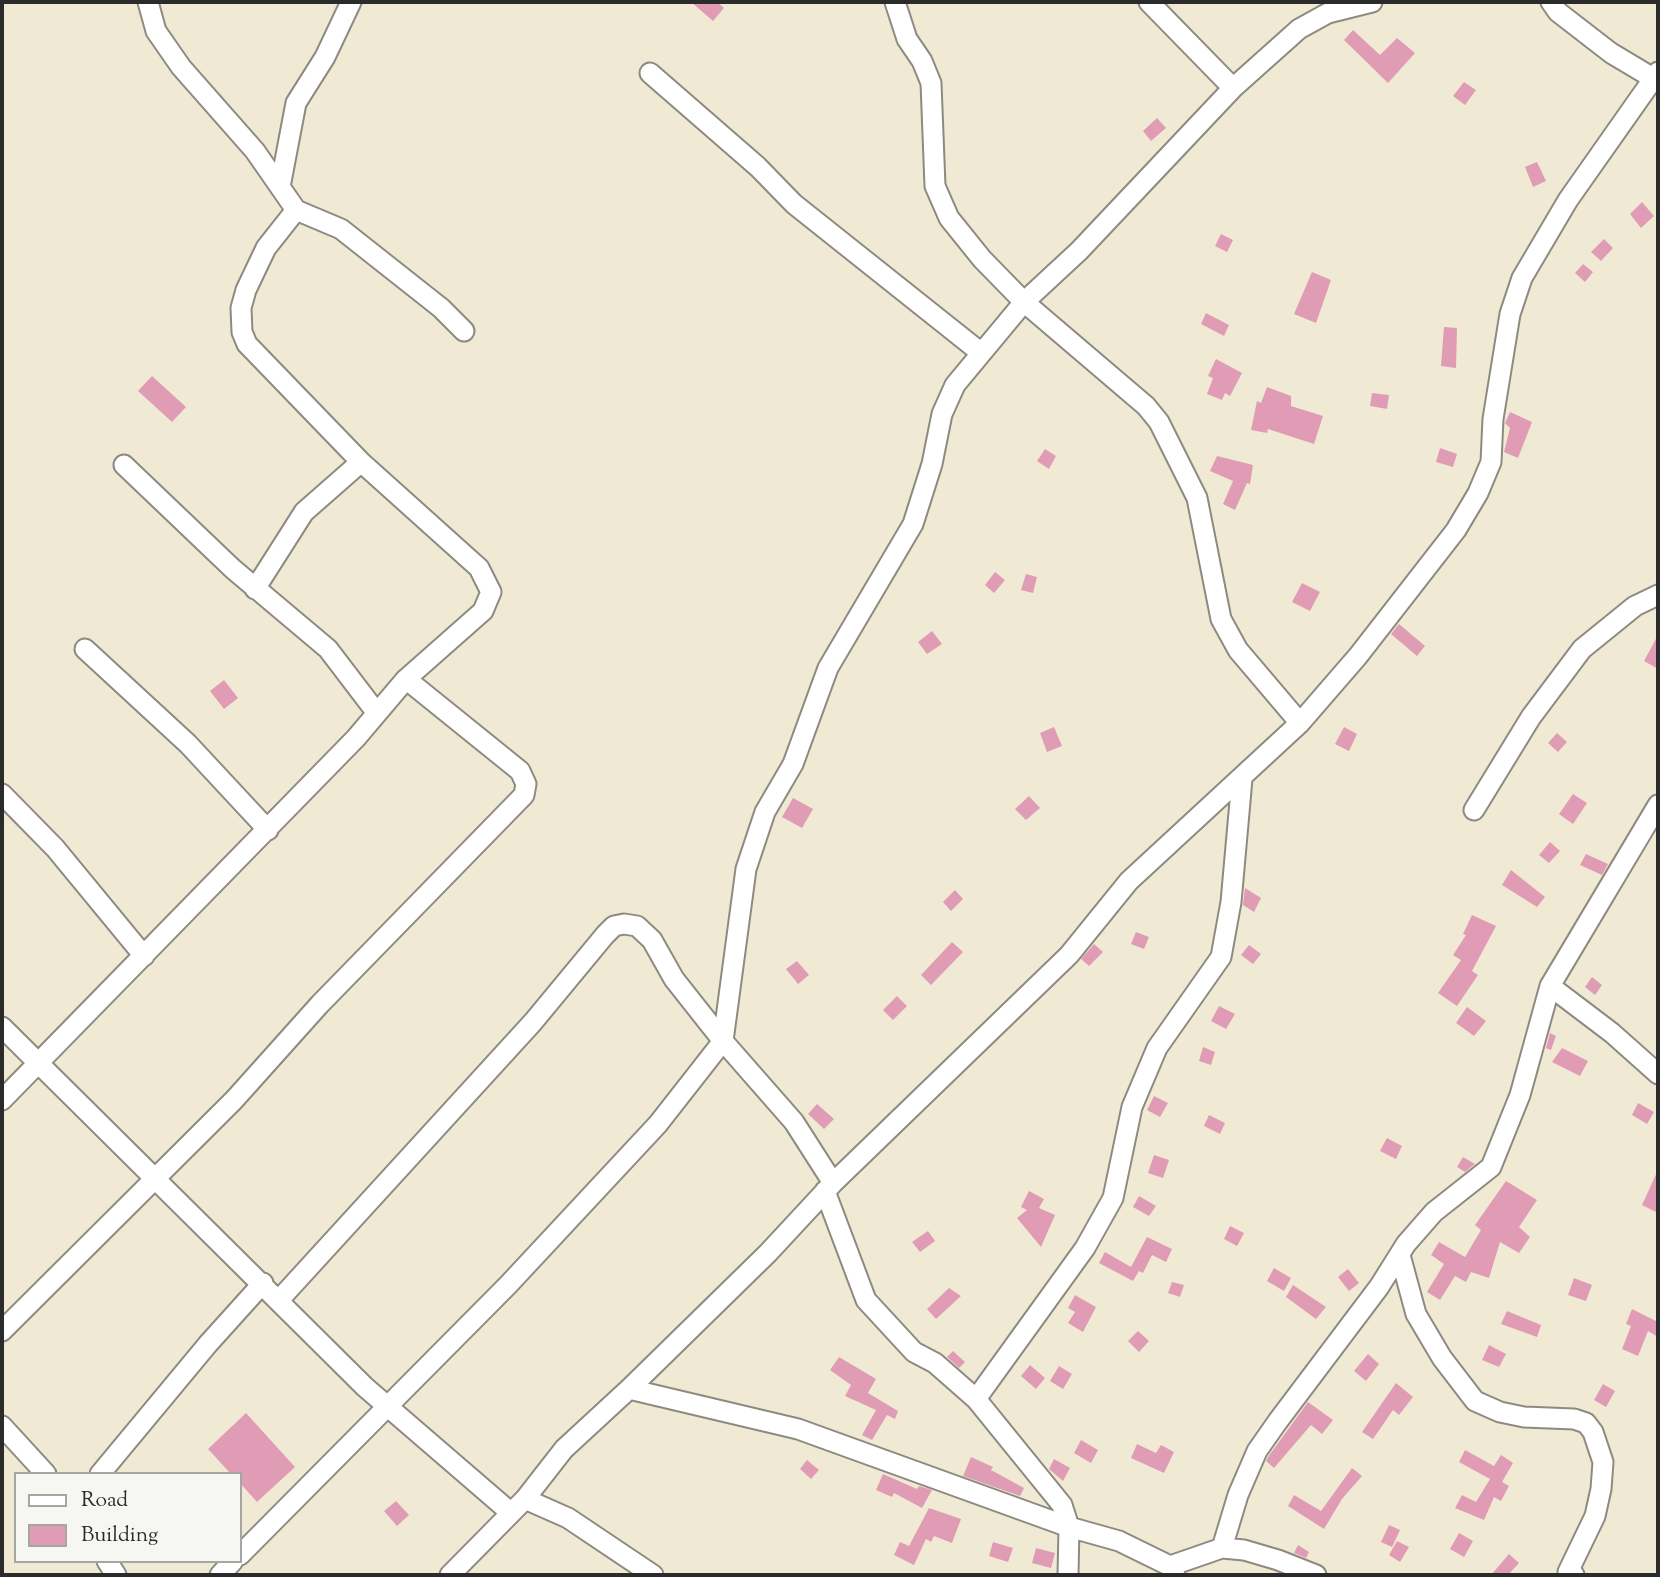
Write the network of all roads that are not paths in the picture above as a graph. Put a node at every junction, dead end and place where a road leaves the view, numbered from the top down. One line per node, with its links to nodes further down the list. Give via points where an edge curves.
1 (148, 2): 10 (street, via 156,32)
2 (351, 2): 10 (street, via 296,103)
3 (895, 2): 12 (street, via 931,83 935,186 949,218)
4 (1149, 2): 9 (street)
5 (1372, 2): 9 (street, via 1328,13 1299,29)
6 (1551, 2): 8 (street, via 1611,53)
7 (650, 73): 14 (street, via 794,204)
8 (1656, 77): 22 (street, via 1569,200 1522,278 1510,314 1490,462 1478,492 1456,530 1410,590)
9 (1233, 88): 12 (street, via 1079,251)
10 (280, 187): 11 (street)
11 (296, 210): 13 (street, via 341,229); 15 (street, via 266,248 246,290 242,332 261,360)
12 (1024, 302): 14 (street); 22 (street, via 1159,422 1197,498 1222,619 1238,650)
13 (464, 331)
14 (980, 352): 31 (street, via 955,385 942,414 913,524 828,668 793,764 765,811 746,869)
15 (361, 462): 17 (street, via 304,512); 20 (street, via 479,568 491,592 483,611)
16 (124, 465): 17 (street)
17 (255, 589): 21 (street, via 328,649)
18 (1658, 595): 26 (street, via 1635,606 1582,649 1531,717)
19 (85, 649): 27 (street, via 188,744)
20 (406, 678): 21 (street); 35 (street, via 520,771 526,784 524,794)
21 (376, 712): 27 (street)
22 (1300, 723): 23 (street)
23 (1242, 779): 36 (street, via 1129,881 1069,955); 42 (street, via 1221,957 1157,1048 1132,1107 1108,1208 1085,1248)
24 (2, 794): 28 (street, via 55,848)
25 (1658, 805): 29 (street)
26 (1474, 810)
27 (268, 830): 28 (street)
28 (144, 956): 32 (street)
29 (1550, 986): 33 (street, via 1612,1032); 37 (street, via 1520,1095 1491,1167 1434,1212)
30 (2, 1027): 32 (street)
31 (723, 1041): 36 (street, via 794,1122); 39 (street, via 674,979 652,940 638,926 614,926 533,1022); 43 (street, via 658,1125 508,1285)
32 (37, 1063): 34 (street); 35 (street)
33 (1658, 1074)
34 (2, 1100)
35 (158, 1178): 38 (street); 40 (street)
36 (829, 1187): 41 (street); 42 (street, via 866,1300 914,1352)
37 (1400, 1255): 49 (street, via 1257,1451); 52 (street, via 1416,1314 1475,1401 1524,1417 1574,1419 1593,1432 1603,1462 1601,1489 1595,1516)
38 (263, 1283): 39 (street); 46 (street)
39 (279, 1300): 43 (street)
40 (2, 1331)
41 (629, 1390): 47 (street, via 564,1449); 48 (street, via 798,1429)
42 (976, 1399): 48 (street, via 1062,1505)
43 (387, 1404): 47 (street); 50 (street)
44 (2, 1426): 45 (street)
45 (44, 1472)
46 (102, 1472)
47 (517, 1506): 53 (street); 54 (street, via 568,1518)
48 (1069, 1527): 51 (street, via 1119,1541); 55 (street)
49 (1222, 1548): 51 (street); 56 (street, via 1266,1556)
50 (242, 1553)
51 (1173, 1571)
52 (1569, 1574)
53 (450, 1575)
54 (653, 1575)
55 (1068, 1575)
56 (1315, 1575)

